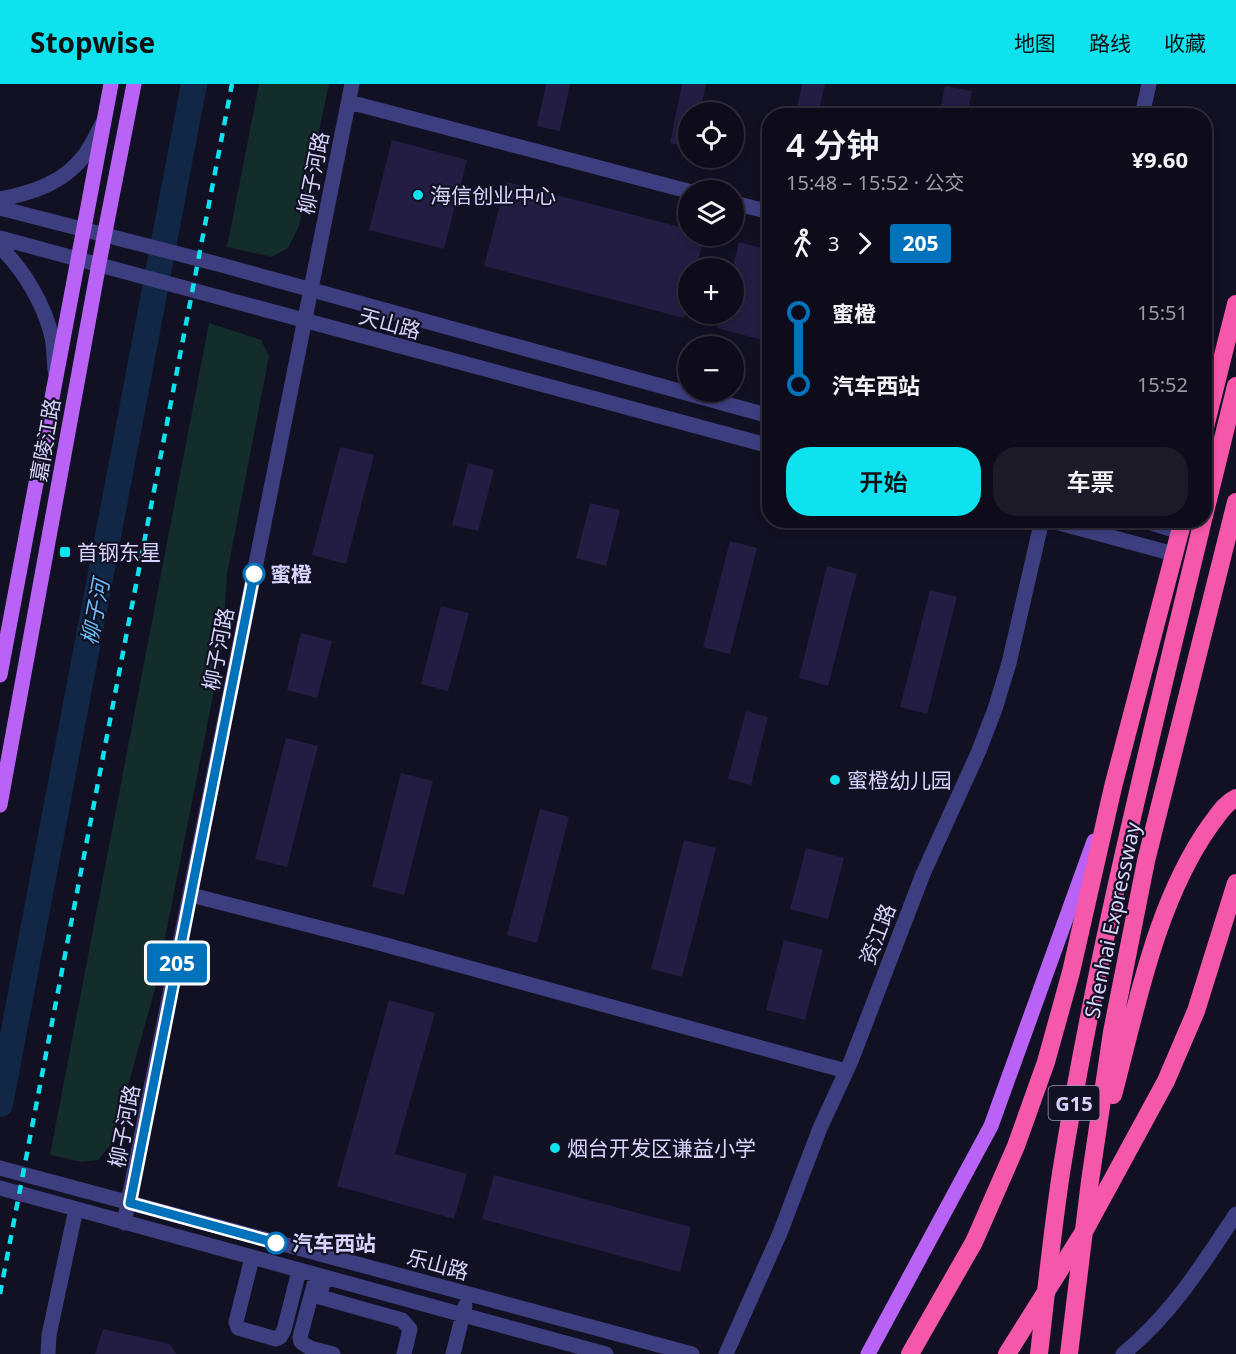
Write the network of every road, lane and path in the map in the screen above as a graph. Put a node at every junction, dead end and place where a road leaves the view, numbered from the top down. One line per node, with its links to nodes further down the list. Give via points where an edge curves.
1 (111, 84): 7 (main road, 嘉陵江路)
2 (134, 84): 14 (main road, 嘉陵江路)
3 (352, 84): 5 (street, 柳子河路)
4 (1149, 84): 6 (street)
5 (349, 102): 8 (street); 19 (street, 柳子河路)
6 (1144, 108)
7 (104, 121): 9 (street, via 86,154 69,172 48,186); 13 (main road, 嘉陵江路)
8 (678, 188)
9 (0, 199)
10 (744, 206): 12 (street)
11 (0, 208): 13 (street, 天山路)
12 (762, 210)
13 (83, 231): 14 (street, 天山路); 17 (main road, 嘉陵江路)
14 (105, 234): 18 (main road, 嘉陵江路); 19 (street, 天山路)
15 (0, 238): 17 (street, 天山路)
16 (0, 247): 22 (street, via 15,261 43,311 52,337)
17 (78, 259): 18 (street, 天山路); 22 (main road, 嘉陵江路)
18 (99, 263): 21 (street, 天山路); 37 (main road, 嘉陵江路)
19 (310, 290): 21 (street, 柳子河路); 25 (street, 天山路)
20 (1236, 304): 24 (highway)
21 (304, 321): 26 (street, 天山路); 39 (street, 柳子河路)
22 (55, 374): 34 (main road, 嘉陵江路)
23 (1236, 386): 27 (highway)
24 (1212, 398)
25 (762, 414)
26 (762, 444)
27 (1212, 484)
28 (1236, 502): 42 (highway, Shenhai Expressway / G15, via 1146,861 1112,1032)
29 (1040, 528): 40 (street, 资江路, via 995,709 923,874)
30 (1078, 528): 33 (street)
31 (1181, 528): 33 (highway)
32 (1201, 528): 63 (highway, Shenhai Expressway / G15, bridge, via 1122,854 1061,1174)
33 (1174, 554): 35 (highway)
34 (0, 675)
35 (1113, 788): 60 (main road, via 991,1126); 61 (highway, via 1071,972 1046,1062 1016,1146 974,1242)
36 (1232, 800): 42 (highway, via 1195,847 1162,921)
37 (0, 805)
38 (1236, 883): 62 (highway, bridge, via 1196,1011 1166,1081 1086,1228)
39 (191, 895): 40 (street); 44 (street, 柳子河路)
40 (846, 1071): 59 (street, 资江路)
41 (0, 1168): 44 (street, 乐山路)
42 (1090, 1181): 64 (highway, Shenhai Expressway / G15, bridge)
43 (0, 1188): 45 (street, 乐山路)
44 (130, 1203): 47 (street, 柳子河路); 51 (street, 乐山路)
45 (76, 1209): 47 (street, 乐山路); 53 (street)
46 (1236, 1214): 65 (street, via 1191,1284)
47 (124, 1222): 48 (street, 乐山路)
48 (252, 1258): 49 (street, 乐山路); 49 (street, via 236,1322 244,1331 276,1340 284,1330)
49 (299, 1271): 50 (street, 乐山路)
50 (320, 1276): 52 (street, 乐山路); 54 (street, via 300,1337 310,1348); 55 (street, via 320,1297 407,1324 410,1329)
51 (468, 1294): 52 (street); 58 (street, 乐山路)
52 (463, 1316): 56 (street); 57 (street, 乐山路)
53 (48, 1354)
54 (333, 1354)
55 (404, 1354)
56 (453, 1354)
57 (606, 1354)
58 (692, 1354)
59 (726, 1354)
60 (868, 1354)
61 (910, 1354)
62 (1007, 1354)
63 (1039, 1354)
64 (1069, 1354)
65 (1123, 1354)

